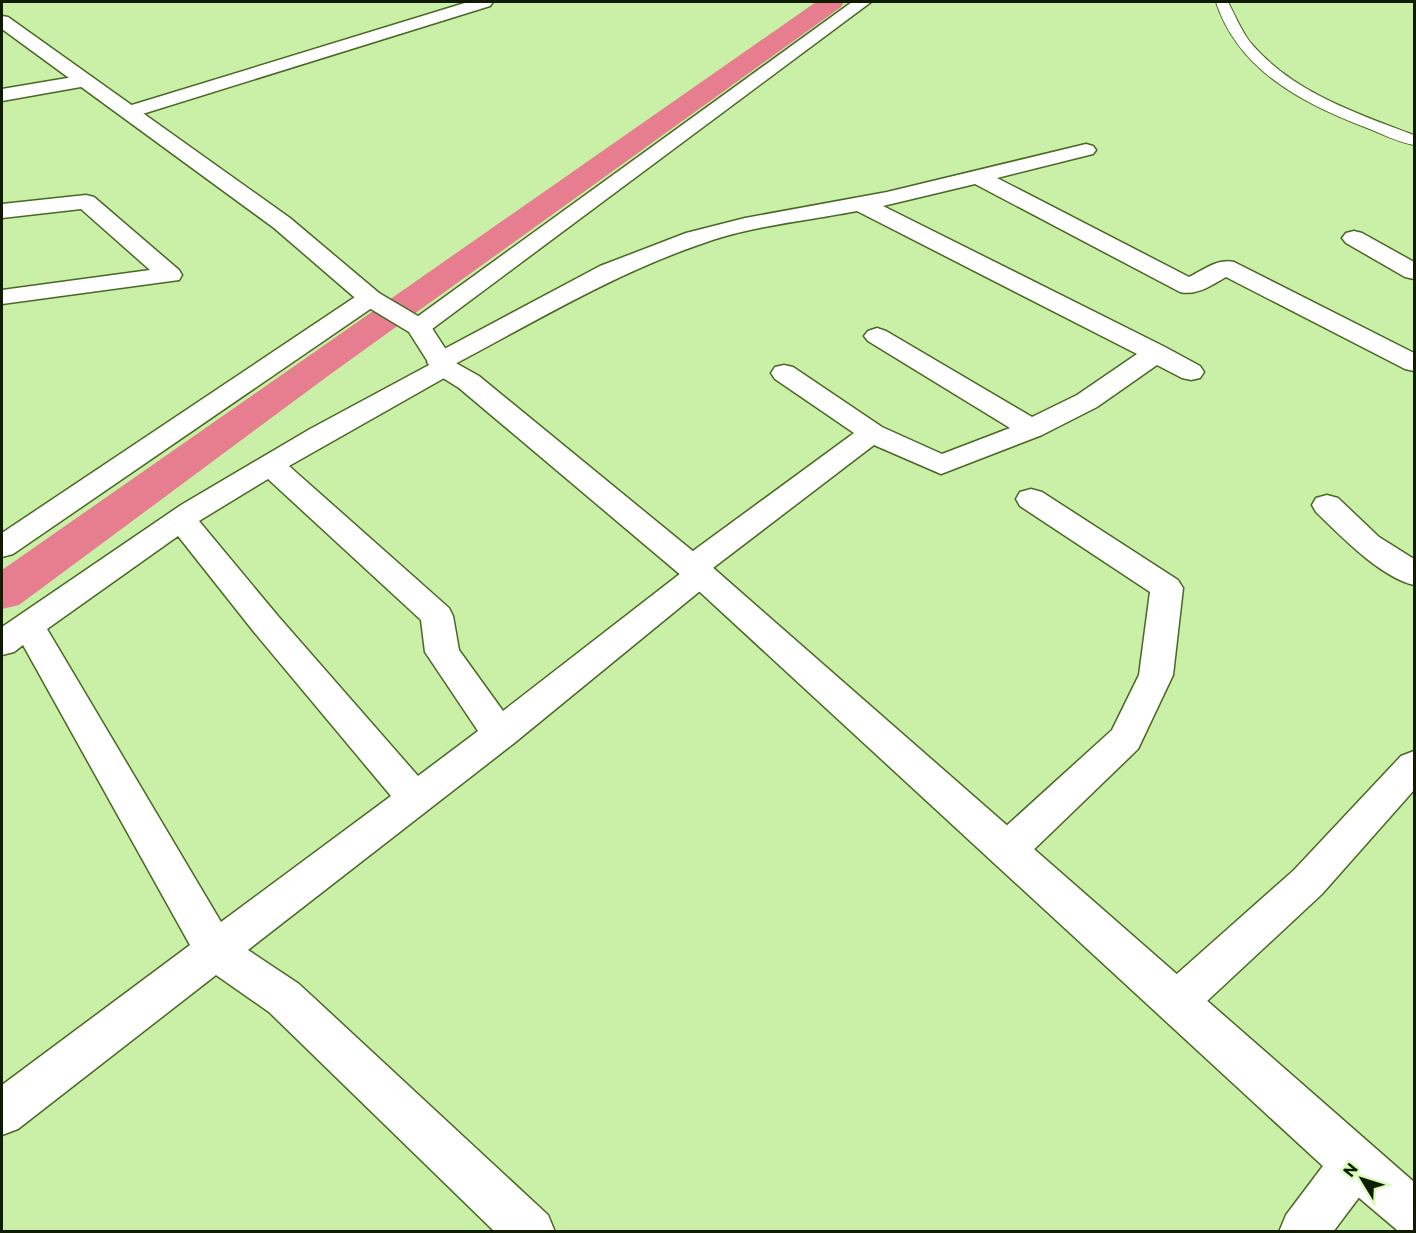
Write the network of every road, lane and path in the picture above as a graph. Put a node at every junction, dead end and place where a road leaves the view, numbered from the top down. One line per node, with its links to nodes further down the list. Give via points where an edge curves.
1 (484, 2): 7 (street)
2 (861, 2): 16 (street)
3 (1222, 2): 8 (lane, via 1245,45 1289,84 1330,106)
4 (2, 21): 5 (street)
5 (85, 81): 6 (street); 7 (street)
6 (2, 95)
7 (129, 112): 16 (street, via 282,223)
8 (1414, 140)
9 (1086, 150): 10 (street)
10 (976, 176): 11 (street); 19 (street, via 1189,287 1226,267)
11 (860, 204): 18 (street); 20 (street, via 745,225 658,251 609,271)
12 (2, 211): 15 (street, via 87,202 170,275)
13 (1354, 238): 14 (street)
14 (1414, 272)
15 (2, 297)
16 (395, 312): 20 (street); 29 (street)
17 (877, 336): 23 (street)
18 (1156, 353): 21 (street); 23 (street, via 1087,401)
19 (1414, 363)
20 (442, 365): 25 (street); 30 (street, via 468,382)
21 (1191, 372)
22 (784, 373): 24 (street)
23 (1032, 429): 24 (street, via 941,465)
24 (872, 433): 30 (street)
25 (270, 465): 28 (street); 33 (street, via 437,616 442,652)
26 (1031, 500): 36 (street, via 1167,588 1156,675 1125,738)
27 (1327, 505): 31 (street, via 1368,544)
28 (181, 519): 32 (street); 35 (street)
29 (2, 547)
30 (696, 570): 33 (street); 36 (street)
31 (1414, 574)
32 (15, 634): 37 (street)
33 (500, 734): 35 (street)
34 (1414, 766): 38 (street, via 1308,882)
35 (415, 798): 37 (street)
36 (1007, 850): 38 (street)
37 (214, 950): 39 (street); 42 (street, via 284,998)
38 (1176, 1002): 40 (street)
39 (2, 1113)
40 (1355, 1163): 41 (street); 43 (street)
41 (1414, 1213)
42 (531, 1232)
43 (1304, 1232)

